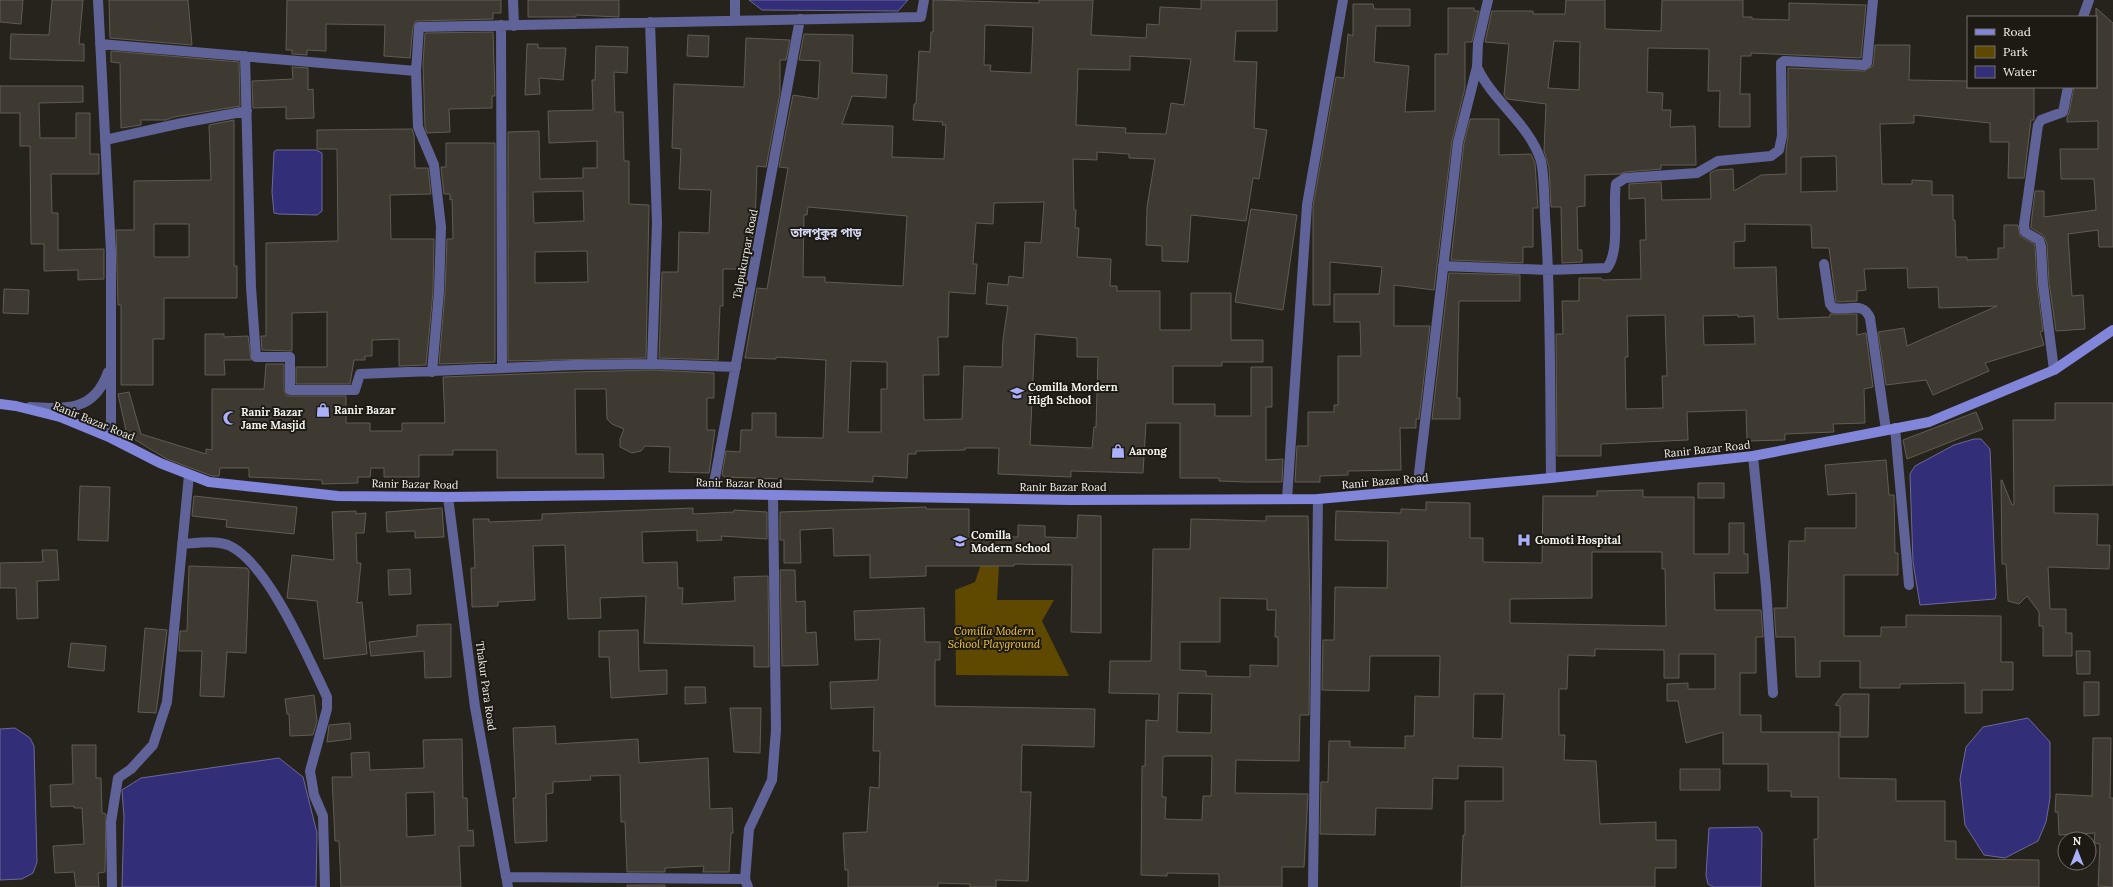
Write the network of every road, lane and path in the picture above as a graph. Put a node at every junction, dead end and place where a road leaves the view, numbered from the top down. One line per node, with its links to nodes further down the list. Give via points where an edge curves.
1 (98, 0): 15 (street)
2 (513, 0): 14 (street)
3 (735, 0): 11 (street)
4 (924, 0): 10 (street, via 920,17)
5 (1343, 0): 43 (street, via 1306,205)
6 (1488, 0): 17 (street, via 1478,43)
7 (1873, 0): 24 (street, via 1867,63 1781,63 1782,136 1779,150 1772,156 1718,161 1697,173 1625,178 1616,184 1614,250 1607,268)
8 (2089, 0): 9 (street)
9 (2083, 16)
10 (800, 18): 11 (street); 29 (street, Talpukurpar Road)
11 (735, 19): 12 (street)
12 (650, 22): 14 (street); 26 (street, via 657,223)
13 (502, 25): 14 (street); 18 (street, via 420,27); 28 (street)
14 (514, 26)
15 (100, 44): 16 (street); 21 (street)
16 (245, 56): 18 (street); 20 (street)
17 (1477, 66): 23 (street, via 1458,142); 24 (street, via 1483,80 1529,135 1541,162)
18 (416, 71): 31 (street, via 418,127 434,165 441,227 439,292)
19 (2068, 88): 30 (street, via 2063,112 2041,120 2038,125 2024,225 2026,232 2039,240 2041,246)
20 (247, 111): 21 (street); 31 (street, via 251,287 256,357 290,357 290,390 356,390 360,374)
21 (105, 140): 27 (street, via 111,252)
22 (1824, 264): 34 (street, via 1830,304 1833,308 1862,307 1867,311)
23 (1444, 266): 24 (street); 39 (street)
24 (1548, 270): 38 (street)
25 (2113, 330): 30 (main road, Ranir Bazar Road)
26 (652, 364): 28 (street); 29 (street)
27 (111, 365): 33 (street, via 105,382 96,396 83,404 63,408); 35 (street)
28 (502, 367): 31 (street)
29 (736, 367): 40 (street, Talpukurpar Road)
30 (2054, 370): 34 (main road, Ranir Bazar Road, via 1929,422)
31 (432, 372)
32 (0, 404): 33 (main road, Ranir Bazar Road)
33 (16, 406): 35 (main road, Ranir Bazar Road, via 60,417)
34 (1891, 429): 36 (main road, Ranir Bazar Road); 46 (street)
35 (111, 438): 37 (main road, Ranir Bazar Road)
36 (1753, 456): 38 (main road, Ranir Bazar Road); 47 (street)
37 (189, 475): 42 (main road, Ranir Bazar Road, via 229,485 338,496); 45 (street)
38 (1551, 478): 39 (main road, Ranir Bazar Road)
39 (1418, 490): 44 (main road, Ranir Bazar Road)
40 (712, 494): 41 (main road, Ranir Bazar Road); 42 (main road, Ranir Bazar Road)
41 (773, 496): 43 (main road, Ranir Bazar Road); 49 (street, via 775,737 772,780 749,829)
42 (448, 497): 48 (street, Thakur Para Road, via 475,707)
43 (1287, 500): 44 (main road, Ranir Bazar Road)
44 (1318, 500): 52 (street)
45 (182, 544): 50 (street, via 167,702 154,745 131,769 118,778 111,822); 51 (street, via 228,545 262,574 288,616 327,697 327,709 310,771 314,795 323,816)
46 (1909, 585)
47 (1773, 693)
48 (507, 882): 49 (street, Thakur Para Road)
49 (746, 883)
50 (112, 887)
51 (325, 887)
52 (1313, 887)

